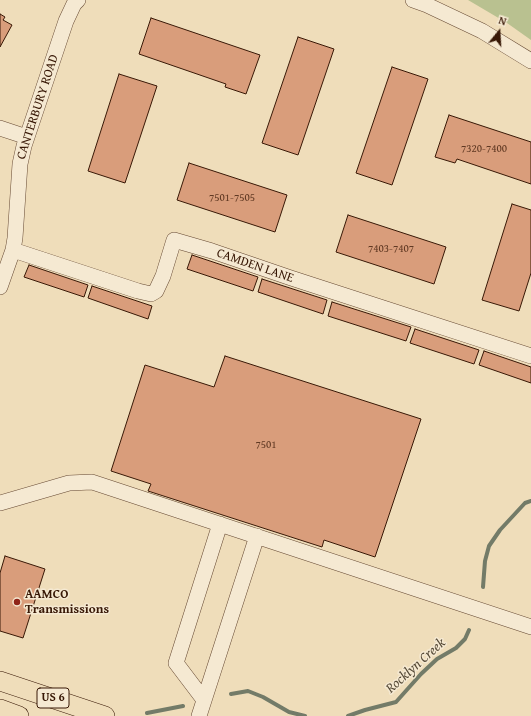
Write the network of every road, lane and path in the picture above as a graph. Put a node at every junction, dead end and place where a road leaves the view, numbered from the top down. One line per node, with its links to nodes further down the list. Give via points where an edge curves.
1 (78, 0): 5 (lane, CANTERBURY ROAD, via 66,21)
2 (412, 0): 3 (lane, via 482,31)
3 (531, 61)
4 (0, 128): 5 (lane)
5 (27, 137): 6 (lane, CANTERBURY ROAD, via 20,164)
6 (13, 250): 7 (lane, CANTERBURY ROAD); 8 (lane, CAMDEN LANE, via 151,294 156,291 163,276 174,240)
7 (0, 287)
8 (531, 356)
9 (0, 503): 10 (lane, via 69,483 92,482)
10 (220, 524): 11 (lane); 14 (lane, via 176,663)
11 (257, 536): 12 (lane); 14 (lane)
12 (531, 627)
13 (0, 681): 17 (main road, US 6)
14 (204, 700): 18 (lane)
15 (0, 709): 16 (main road)
16 (19, 716)
17 (105, 716)
18 (198, 716)

